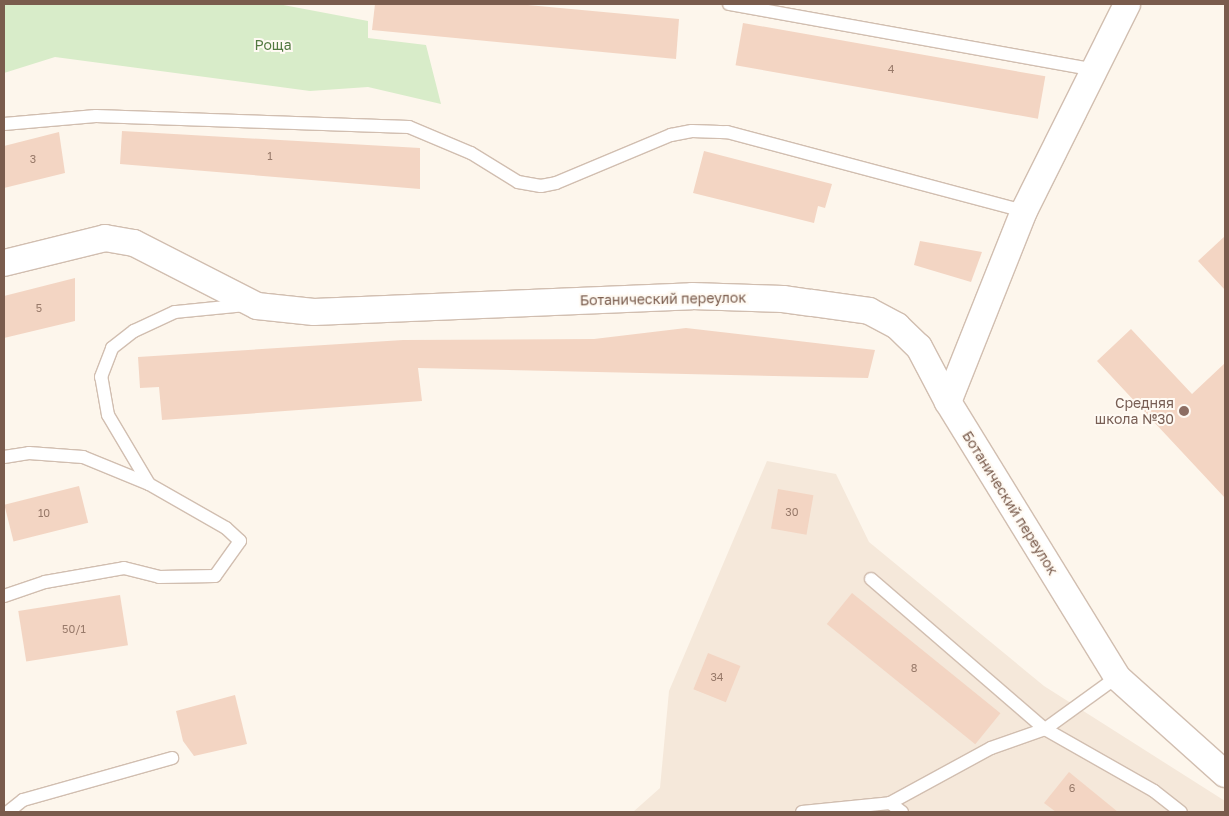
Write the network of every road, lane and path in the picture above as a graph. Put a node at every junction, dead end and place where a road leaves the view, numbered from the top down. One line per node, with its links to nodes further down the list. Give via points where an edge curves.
1 (729, 4): 3 (lane)
2 (1127, 4): 3 (street)
3 (1094, 70): 5 (street)
4 (4, 124): 5 (lane, via 96,116 409,127 471,153 518,182 541,186 556,183 672,135 692,131 727,132)
5 (1024, 211): 8 (street)
6 (4, 263): 7 (street, Ботанический переулок, via 105,238 134,243)
7 (252, 304): 8 (street, Ботанический переулок, via 314,312 692,296 783,299 869,311 897,326 919,347); 10 (lane, via 176,312 134,331 112,348 102,377 108,415)
8 (948, 402): 13 (street, Ботанический переулок)
9 (4, 457): 10 (lane, via 29,453 83,456)
10 (149, 484): 12 (lane, via 226,528 240,541 215,576 159,577 124,568 45,582)
11 (871, 579): 14 (lane)
12 (4, 596)
13 (1117, 677): 14 (lane); 16 (street, Ботанический переулок)
14 (1045, 729): 17 (lane, via 991,748); 21 (lane, via 1154,791)
15 (172, 758): 18 (lane, via 23,800)
16 (1225, 774)
17 (890, 803): 19 (lane); 20 (lane)
18 (8, 812)
19 (802, 812)
20 (902, 812)
21 (1181, 812)

